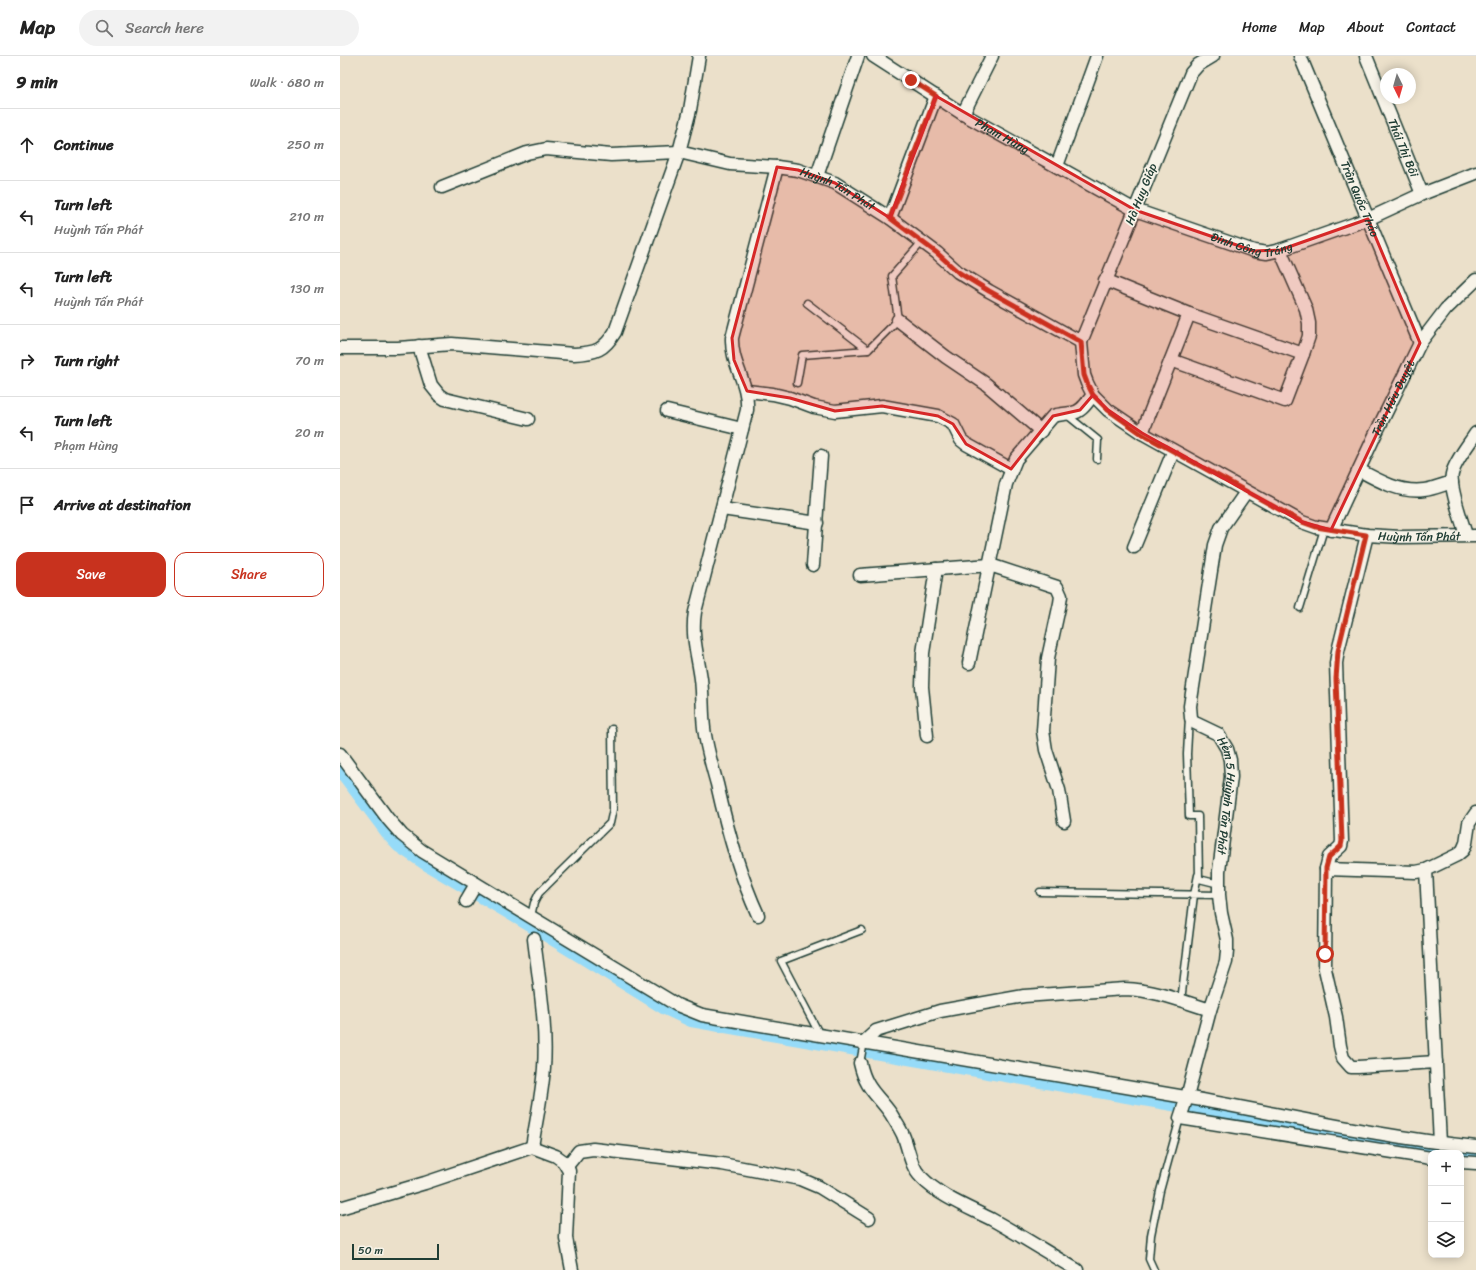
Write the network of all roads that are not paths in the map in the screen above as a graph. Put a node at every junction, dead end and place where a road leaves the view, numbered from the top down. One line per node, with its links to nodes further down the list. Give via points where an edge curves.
1 (698, 56): 11 (street, via 690,110)
2 (858, 56): 15 (street)
3 (873, 56): 9 (street, Phạm Hùng)
4 (992, 56): 10 (street)
5 (1097, 56): 12 (street)
6 (1214, 56): 18 (street, Hà Huy Giáp, via 1198,65 1191,73)
7 (1300, 56): 20 (street, Trần Quốc Thảo)
8 (1366, 56): 17 (street, Thái Thị Bôi)
9 (936, 96): 10 (street, Phạm Hùng); 19 (street)
10 (963, 114): 12 (street, Phạm Hùng)
11 (679, 152): 13 (street, Huỳnh Tấn Phát, via 730,164); 16 (street, Huỳnh Tấn Phát, via 611,155 538,150); 30 (street, via 615,332 609,342 600,349 590,353 574,354 472,345)
12 (1057, 166): 18 (street, Phạm Hùng)
13 (777, 167): 15 (street, Huỳnh Tấn Phát); 36 (street, via 732,338 734,360)
14 (1476, 173): 17 (street, Đinh Công Tráng)
15 (817, 176): 19 (street, Huỳnh Tấn Phát, via 835,182)
16 (442, 187)
17 (1422, 194): 20 (street, Đinh Công Tráng)
18 (1135, 210): 22 (street, Đinh Công Tráng, via 1254,251 1267,253); 23 (street, Hà Huy Giáp)
19 (890, 218): 21 (street, Huỳnh Tấn Phát)
20 (1368, 219): 22 (street, Đinh Công Tráng); 29 (street, Trần Quốc Thảo)
21 (922, 242): 27 (lane, via 892,276); 28 (street, Huỳnh Tấn Phát, via 958,272)
22 (1280, 250): 33 (street, via 1310,323)
23 (1105, 280): 26 (street); 28 (street, Hà Huy Giáp)
24 (1476, 280): 29 (street, Trần Hữu Duyệt, via 1446,309)
25 (807, 303): 32 (lane)
26 (1189, 314): 33 (street); 34 (street)
27 (898, 320): 32 (lane); 42 (street, via 986,384)
28 (1081, 342): 37 (street, Huỳnh Tấn Phát, via 1084,375)
29 (1420, 343): 49 (street, Trần Hữu Duyệt)
30 (419, 346): 31 (street); 40 (street, via 431,385 445,400)
31 (340, 348)
32 (868, 350): 35 (lane, via 802,355)
33 (1304, 354): 34 (street, via 1284,401)
34 (1171, 360): 44 (street)
35 (798, 383)
36 (746, 392): 41 (street, via 747,410); 48 (street, via 773,394 830,411 882,406 938,416 953,424 961,440 966,444)
37 (1093, 395): 39 (street, via 1080,410); 44 (street, Huỳnh Tấn Phát, via 1108,410)
38 (667, 411): 41 (street)
39 (1065, 414): 42 (street, via 1052,416); 47 (lane, via 1098,440)
40 (528, 420)
41 (742, 429): 52 (street)
42 (1041, 431): 48 (street)
43 (1476, 433): 50 (street, via 1453,469)
44 (1142, 434): 45 (street, Huỳnh Tấn Phát)
45 (1173, 452): 51 (street, Huỳnh Tấn Phát); 57 (street)
46 (821, 456): 53 (street)
47 (1097, 459)
48 (1011, 469): 59 (street, via 1002,498)
49 (1359, 470): 50 (street, via 1384,484 1413,490 1430,489); 54 (street, Trần Hữu Duyệt)
50 (1452, 482): 56 (street)
51 (1246, 492): 54 (street, Huỳnh Tấn Phát, via 1302,522); 64 (street, via 1222,528 1215,545)
52 (722, 509): 53 (street); 78 (street, via 695,612 693,637 701,677 704,728 711,760 725,818 745,883)
53 (817, 523): 58 (street)
54 (1327, 529): 55 (street, Huỳnh Tấn Phát); 62 (lane)
55 (1366, 535): 56 (street, Huỳnh Tấn Phát); 70 (street, via 1336,663 1342,841 1341,846 1329,857)
56 (1471, 535)
57 (1134, 547)
58 (813, 565)
59 (990, 565): 60 (street); 63 (street); 69 (street, via 1057,587 1059,591 1060,603 1048,658 1044,731 1046,750 1059,790)
60 (936, 569): 61 (street); 66 (street, via 923,653 922,687)
61 (860, 575)
62 (1300, 608)
63 (969, 664)
64 (1189, 712): 72 (lane, via 1189,816 1198,816); 74 (street, Hẻm 5 Huỳnh Tấn Phát, via 1195,723 1218,734 1230,760 1231,776 1221,851)
65 (612, 729): 79 (lane, via 614,809 610,823 539,893)
66 (927, 736)
67 (340, 754): 73 (street, via 402,835 422,851)
68 (1476, 813): 71 (street, via 1468,823 1463,850)
69 (1064, 821)
70 (1326, 868): 71 (street, via 1416,872); 86 (street, via 1325,969 1343,1058 1351,1067 1358,1068)
71 (1426, 870): 86 (street)
72 (1199, 874): 74 (lane, via 1199,879); 76 (lane)
73 (476, 884): 77 (street); 79 (street)
74 (1219, 890): 76 (lane); 83 (street, Hẻm 5 Huỳnh Tấn Phát, via 1227,940 1226,962)
75 (1040, 892): 76 (lane)
76 (1194, 895): 82 (lane)
77 (466, 901)
78 (758, 915)
79 (531, 916): 84 (street, via 691,1011)
80 (862, 930): 84 (lane, via 781,961)
81 (534, 939): 90 (street, via 544,1020 544,1067)
82 (1181, 1000): 83 (street); 85 (street, via 1154,992 1125,989 1024,996 940,1011 876,1031)
83 (1210, 1010): 88 (street, Hẻm 5 Huỳnh Tấn Phát)
84 (820, 1035): 85 (street)
85 (864, 1042): 87 (lane); 88 (street)
86 (1436, 1062): 89 (street)
87 (860, 1063): 99 (street, via 870,1088 891,1114 903,1136 913,1166 921,1176 941,1192)
88 (1184, 1107): 89 (street); 92 (street); 100 (lane, via 1160,1191 1151,1235 1149,1259)
89 (1440, 1143): 91 (street)
90 (532, 1147): 95 (street, via 556,1156); 96 (street)
91 (1476, 1147)
92 (1428, 1157)
93 (1464, 1162): 94 (street)
94 (1476, 1163)
95 (567, 1166): 97 (street, via 579,1151 593,1149 722,1164 800,1179 819,1187); 98 (street, via 570,1178 566,1238)
96 (340, 1208)
97 (869, 1218)
98 (572, 1270)
99 (1077, 1270)
100 (1154, 1270)

